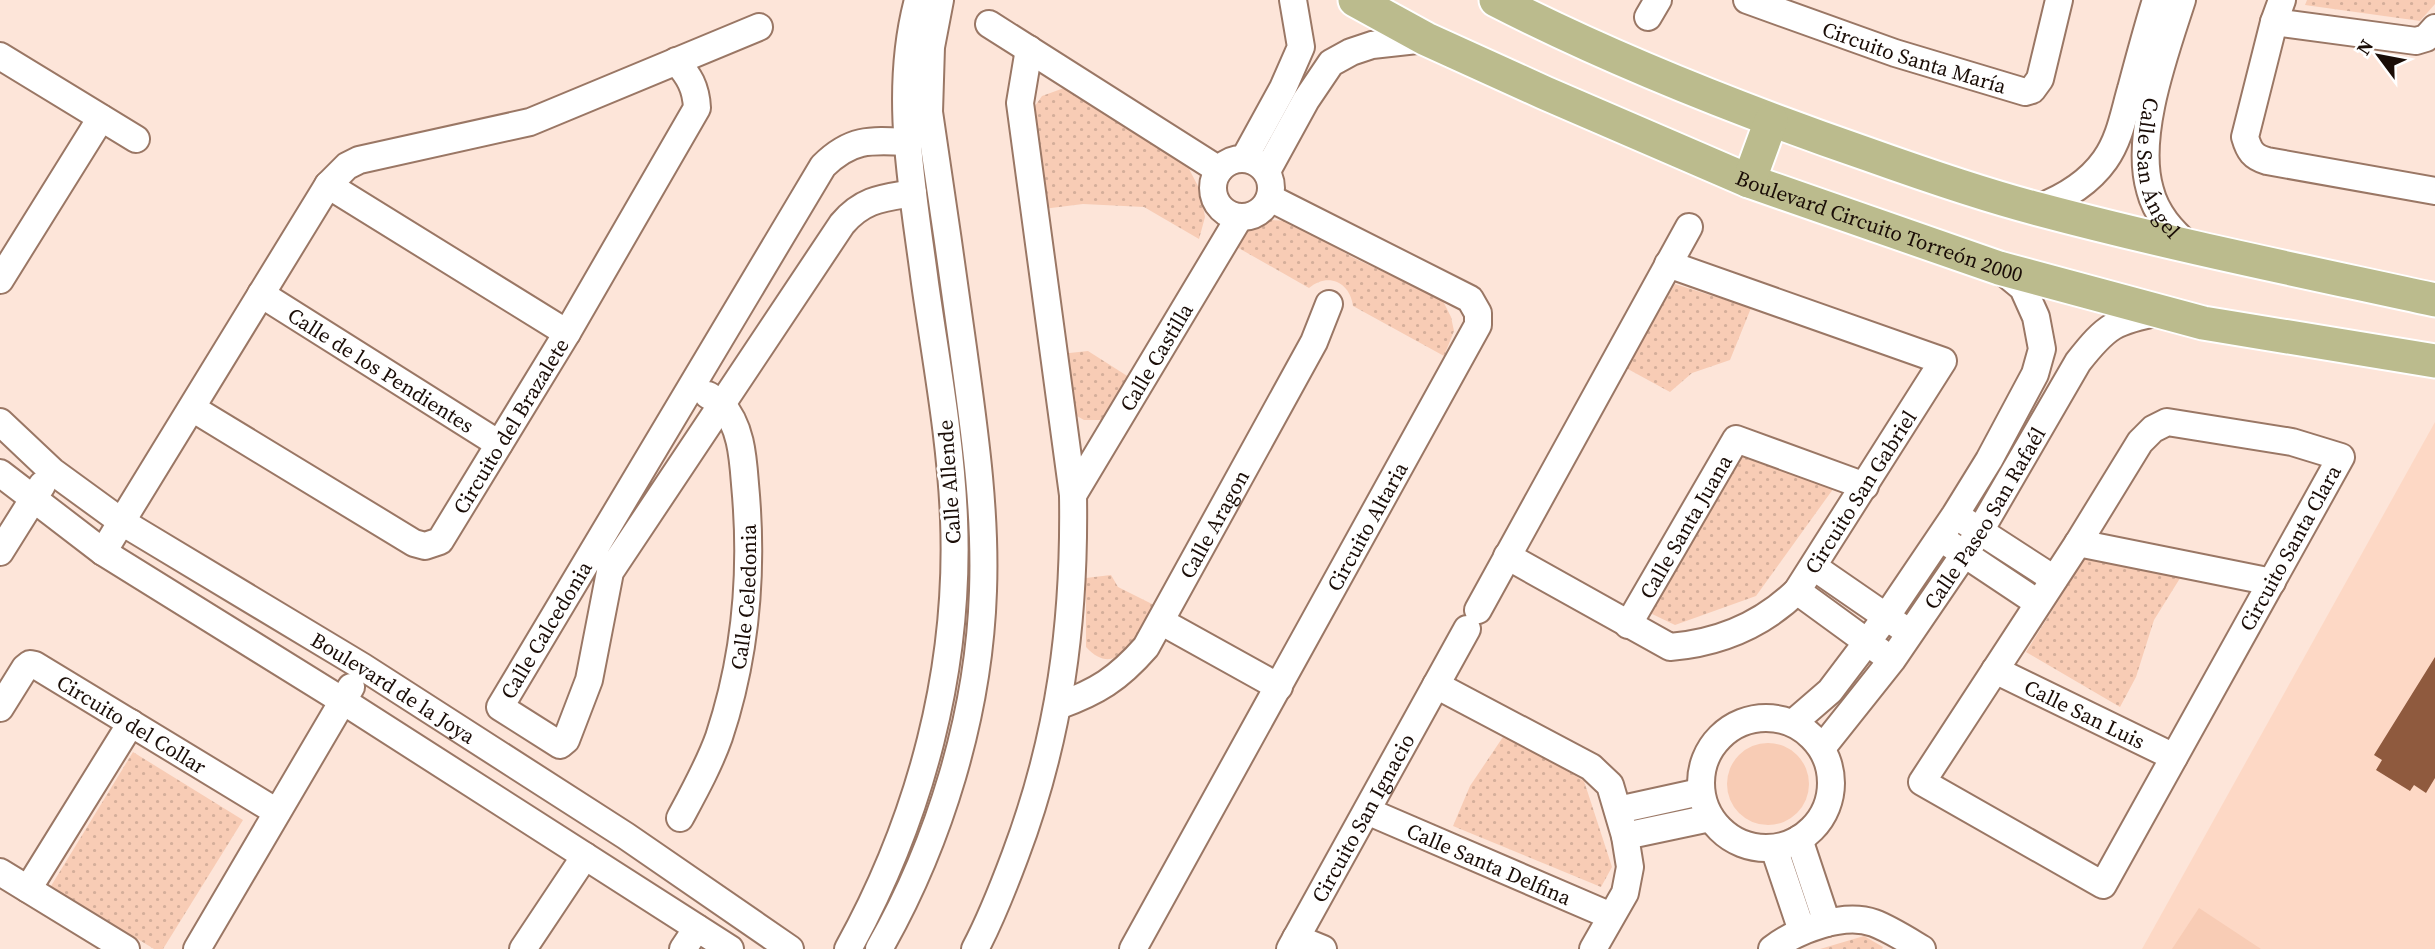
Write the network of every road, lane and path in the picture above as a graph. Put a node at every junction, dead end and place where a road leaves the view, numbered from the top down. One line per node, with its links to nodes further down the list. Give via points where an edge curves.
1 (918, 0): 24 (street, Calle Allende, via 905,89)
2 (940, 0): 111 (street, Calle Allende, via 931,47 929,112 981,491 983,592 974,682 955,764 910,888)
3 (1293, 0): 15 (street)
4 (1355, 0): 14 (main road, Boulevard Circuito Torreón 2000)
5 (1496, 0): 22 (main road)
6 (1747, 0): 7 (street, Circuito Santa María, via 1895,53 2025,92 2040,79)
7 (2059, 0)
8 (2156, 0): 32 (street, Calle San Ángel, via 2118,137 2105,160 2075,190)
9 (2182, 0): 35 (street, Calle San Ángel, via 2149,120 2145,168 2158,211)
10 (2278, 11): 13 (street, via 2416,41); 29 (street, via 2245,137 2252,154 2267,161)
11 (989, 24): 16 (street)
12 (759, 27): 18 (street)
13 (2435, 28)
14 (1426, 39): 19 (street, via 1372,46); 27 (main road, Boulevard Circuito Torreón 2000)
15 (1301, 47): 19 (street); 20 (street)
16 (1029, 49): 26 (street); 53 (street, via 1020,103)
17 (0, 56): 21 (street)
18 (676, 61): 28 (street, via 530,122 359,160); 43 (street, Circuito del Brazalete, via 692,82 697,108)
19 (1331, 63): 20 (street)
20 (1282, 116): 25 (street)
21 (101, 118): 23 (street); 38 (street)
22 (1771, 121): 27 (main road); 32 (main road)
23 (136, 139)
24 (908, 142): 30 (street, Calle Allende); 45 (street, Calle Calcedonia, via 858,142 823,166)
25 (1255, 165): 26 (street, via 1230,161); 31 (street, via 1272,189)
26 (1219, 170): 33 (street, via 1214,179 1215,200 1220,209)
27 (1749, 181): 37 (main road, Boulevard Circuito Torreón 2000)
28 (328, 185): 39 (street); 43 (street)
29 (2435, 191)
30 (914, 193): 46 (street, Calle Calcedonia, via 877,199 851,213); 110 (street, Calle Allende, via 949,449 954,520 947,674 909,818)
31 (1270, 198): 33 (street, via 1258,213); 79 (street, Circuito Altaria, via 1470,299 1478,313 1473,336)
32 (2035, 209): 35 (main road)
33 (1239, 218): 53 (street, Calle Castilla)
34 (1689, 227): 36 (street)
35 (2190, 247): 40 (main road)
36 (1668, 264): 52 (street, Circuito San Gabriel, via 1942,361); 63 (street)
37 (1999, 268): 42 (main road, Boulevard Circuito Torreón 2000); 55 (street, Calle Paseo San Rafaél, via 2023,288 2036,317 2042,349 2035,374)
38 (0, 280)
39 (261, 295): 47 (street); 49 (street, Calle de los Pendientes)
40 (2435, 300)
41 (1329, 304): 71 (street, Calle Aragon, via 1314,342)
42 (2161, 312): 44 (main road, Boulevard Circuito Torreón 2000, via 2203,323); 57 (street, Calle Paseo San Rafaél, via 2125,319 2098,337 2078,362)
43 (567, 333): 49 (street, Circuito del Brazalete)
44 (2434, 358)
45 (692, 385): 46 (street); 64 (street, Calle Calcedonia)
46 (721, 403): 64 (street, Calle Calcedonia); 91 (street, Calle Celedonia, via 742,454 748,517 747,594 738,662 719,737)
47 (192, 408): 49 (street, Circuito del Brazalete, via 421,545 440,541); 56 (street)
48 (0, 422): 50 (street, Boulevard de la Joya)
49 (499, 444)
50 (52, 471): 54 (street); 56 (street, Boulevard de la Joya)
51 (0, 473): 54 (street, Boulevard de la Joya)
52 (1865, 486): 65 (street, Circuito San Gabriel); 72 (street, Calle Santa Juana, via 1735,439)
53 (1073, 495): 81 (street, via 1070,626)
54 (33, 500): 60 (street); 61 (street, Boulevard de la Joya)
55 (1955, 515): 57 (street); 58 (street, Calle Paseo San Rafaél)
56 (122, 522): 61 (street); 76 (street, Boulevard de la Joya)
57 (1980, 531): 62 (street, Calle Paseo San Rafaél); 66 (street)
58 (1940, 539): 62 (street); 70 (street, Calle Paseo San Rafaél)
59 (2078, 543): 66 (street, Circuito Santa Clara); 67 (street); 67 (street, Circuito Santa Clara, via 2140,442 2167,422 2292,442 2341,457)
60 (0, 552)
61 (103, 552): 80 (street, Boulevard de la Joya)
62 (1964, 554): 69 (street); 73 (street, Calle Paseo San Rafaél)
63 (1507, 556): 72 (street, Circuito San Gabriel); 78 (street, Circuito San Ignacio)
64 (599, 566): 64 (street, Calle Calcedonia, via 589,680 560,745 500,705)
65 (1814, 567): 68 (street, Circuito San Gabriel); 70 (street)
66 (2054, 579): 69 (street, Circuito Santa Clara)
67 (2272, 582): 86 (street, Circuito Santa Clara)
68 (1797, 591): 72 (street, Circuito San Gabriel, via 1763,619 1698,645 1670,647); 74 (street)
69 (2038, 603): 77 (street, Circuito Santa Clara)
70 (1886, 617): 73 (street); 74 (street, Calle Paseo San Rafaél)
71 (1162, 622): 79 (street); 81 (street, Calle Aragon, via 1127,669 1092,694)
72 (1628, 625)
73 (1911, 634): 75 (street, Calle Paseo San Rafaél)
74 (1867, 642): 75 (street); 84 (street, Calle Paseo San Rafaél, via 1830,691)
75 (1892, 660): 85 (street, Calle Paseo San Rafaél)
76 (363, 667): 80 (street); 109 (street, Boulevard de la Joya, via 626,836)
77 (1995, 670): 86 (street, Calle San Luis); 86 (street, Circuito Santa Clara, via 1922,782 2103,885)
78 (1436, 685): 88 (street, via 1591,767 1610,785); 89 (street, Circuito San Ignacio)
79 (1279, 687): 112 (street, Circuito Altaria)
80 (343, 701): 90 (street); 96 (street, Boulevard de la Joya)
81 (1058, 706): 103 (street, via 1035,804)
82 (0, 708): 83 (street, Circuito del Collar, via 30,664)
83 (131, 723): 90 (street, Circuito del Collar); 98 (street)
84 (1793, 723): 85 (street); 87 (street, via 1759,718 1727,730 1703,764)
85 (1822, 748): 94 (street, via 1831,777 1827,806)
86 (2174, 757)
87 (1700, 792): 88 (street); 92 (street)
88 (1618, 810): 93 (street)
89 (1367, 811): 99 (street, Calle Santa Delfina); 102 (street, Circuito San Ignacio)
90 (276, 812): 106 (street)
91 (680, 818)
92 (1710, 818): 93 (street); 95 (street, via 1737,842)
93 (1625, 836): 99 (street, via 1630,867 1625,893)
94 (1799, 839): 95 (street); 100 (street)
95 (1774, 848): 100 (street)
96 (585, 856): 101 (street, Boulevard de la Joya); 107 (street)
97 (0, 872): 98 (street)
98 (28, 889): 105 (street)
99 (1611, 916): 114 (street)
100 (1814, 927): 104 (street, via 1872,923); 115 (street)
101 (690, 938): 108 (street, Boulevard de la Joya)
102 (1293, 944): 113 (street)
103 (980, 947)
104 (1916, 948)
105 (127, 949)
106 (197, 949)
107 (523, 949)
108 (730, 949)
109 (790, 949)
110 (848, 949)
111 (879, 949)
112 (1133, 949)
113 (1323, 949)
114 (1592, 949)
115 (1772, 949)

